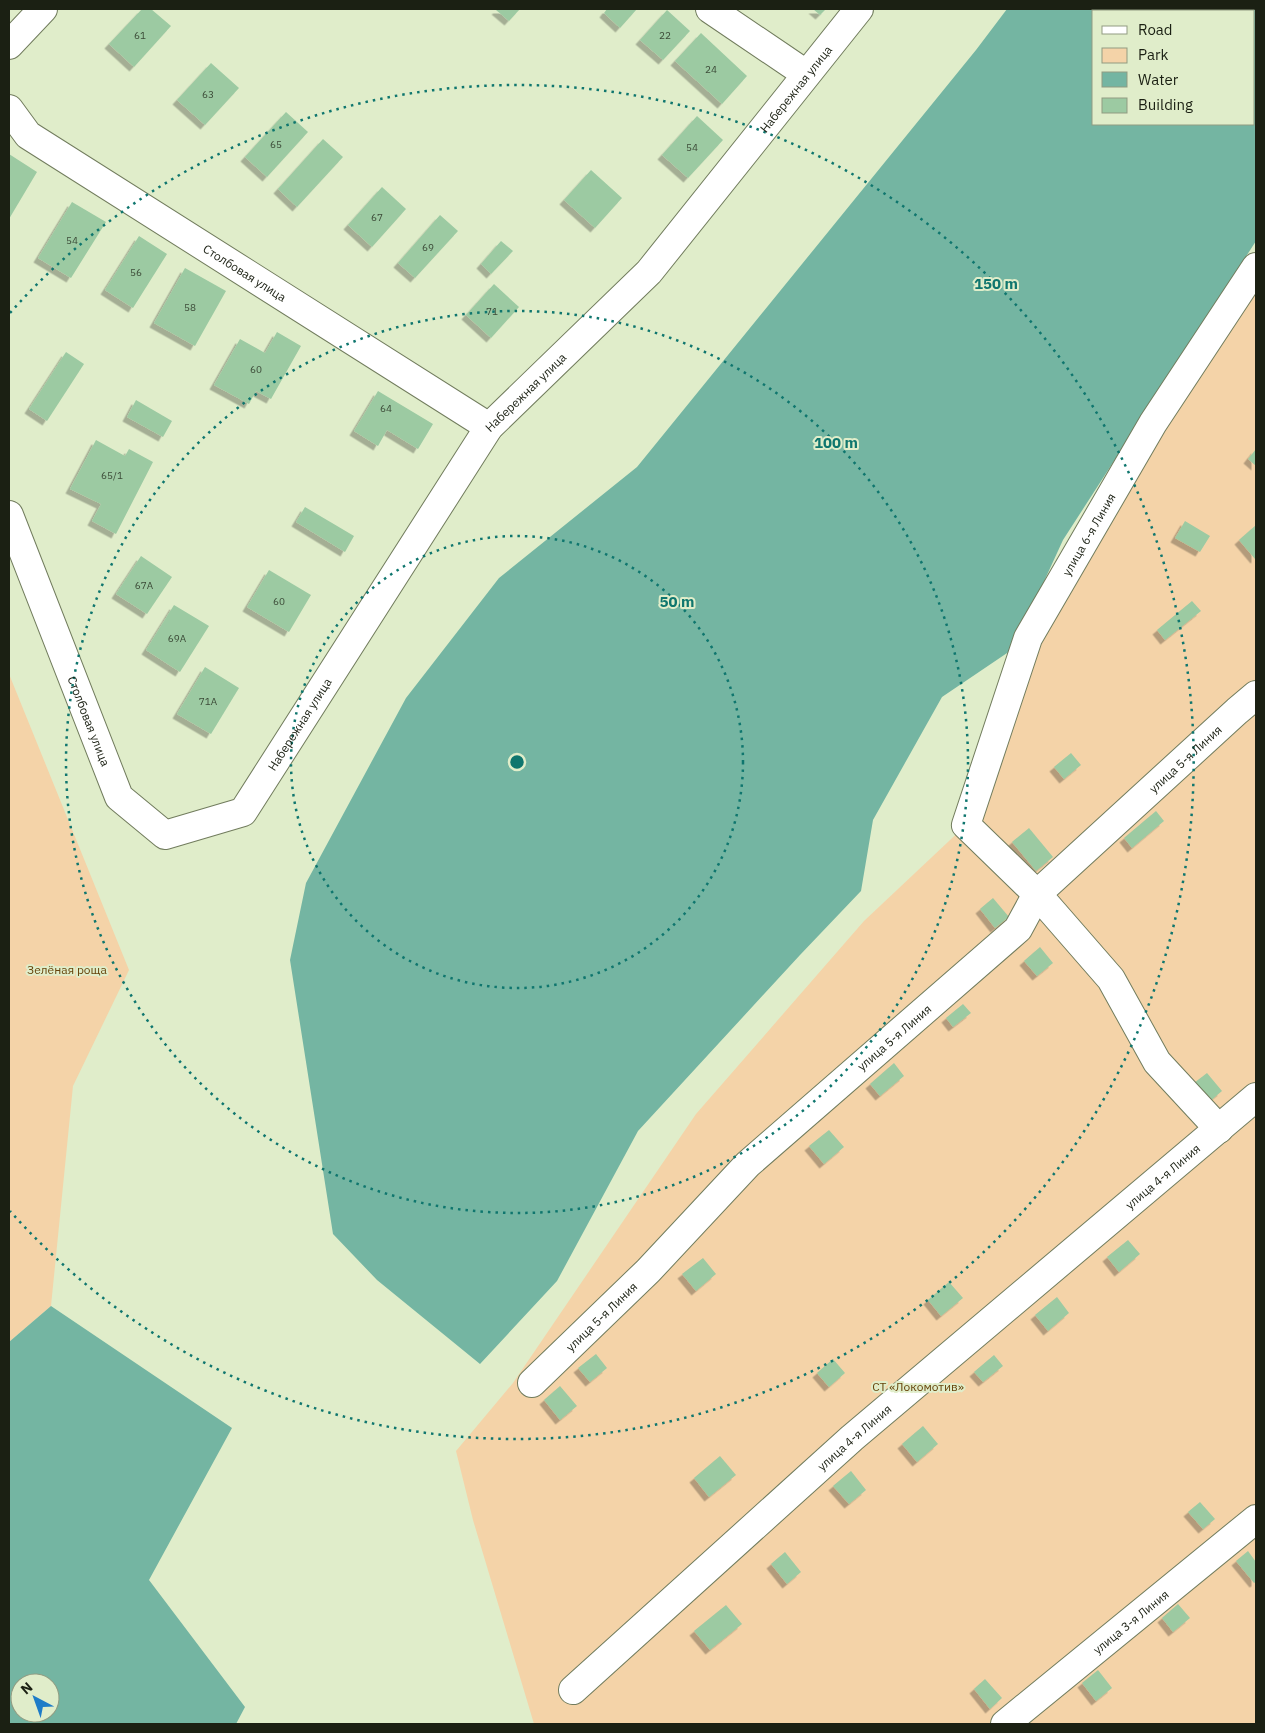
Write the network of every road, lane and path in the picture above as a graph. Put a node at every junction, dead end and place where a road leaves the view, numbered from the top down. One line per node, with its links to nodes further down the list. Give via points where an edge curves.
1 (43, 9): 4 (street)
2 (710, 9): 5 (street)
3 (859, 9): 5 (street, Набережная улица)
4 (9, 45)
5 (806, 74): 8 (street, Набережная улица, via 649,272)
6 (9, 109): 8 (street, Столбовая улица, via 28,135)
7 (1256, 267): 12 (street, улица 6-я Линия, via 1153,423 1028,638 966,825)
8 (489, 427): 11 (street, Набережная улица)
9 (9, 515): 11 (street, Столбовая улица, via 119,797 166,835)
10 (1256, 695): 12 (street, улица 5-я Линия)
11 (243, 812)
12 (1037, 894): 14 (street, via 1111,979 1157,1062); 15 (street, улица 5-я Линия, via 1018,930 748,1164 648,1271)
13 (1256, 1097): 14 (street, улица 4-я Линия)
14 (1219, 1128): 17 (street, улица 4-я Линия, via 852,1438)
15 (532, 1383)
16 (1256, 1519): 18 (street, улица 3-я Линия)
17 (573, 1690)
18 (1005, 1724)

